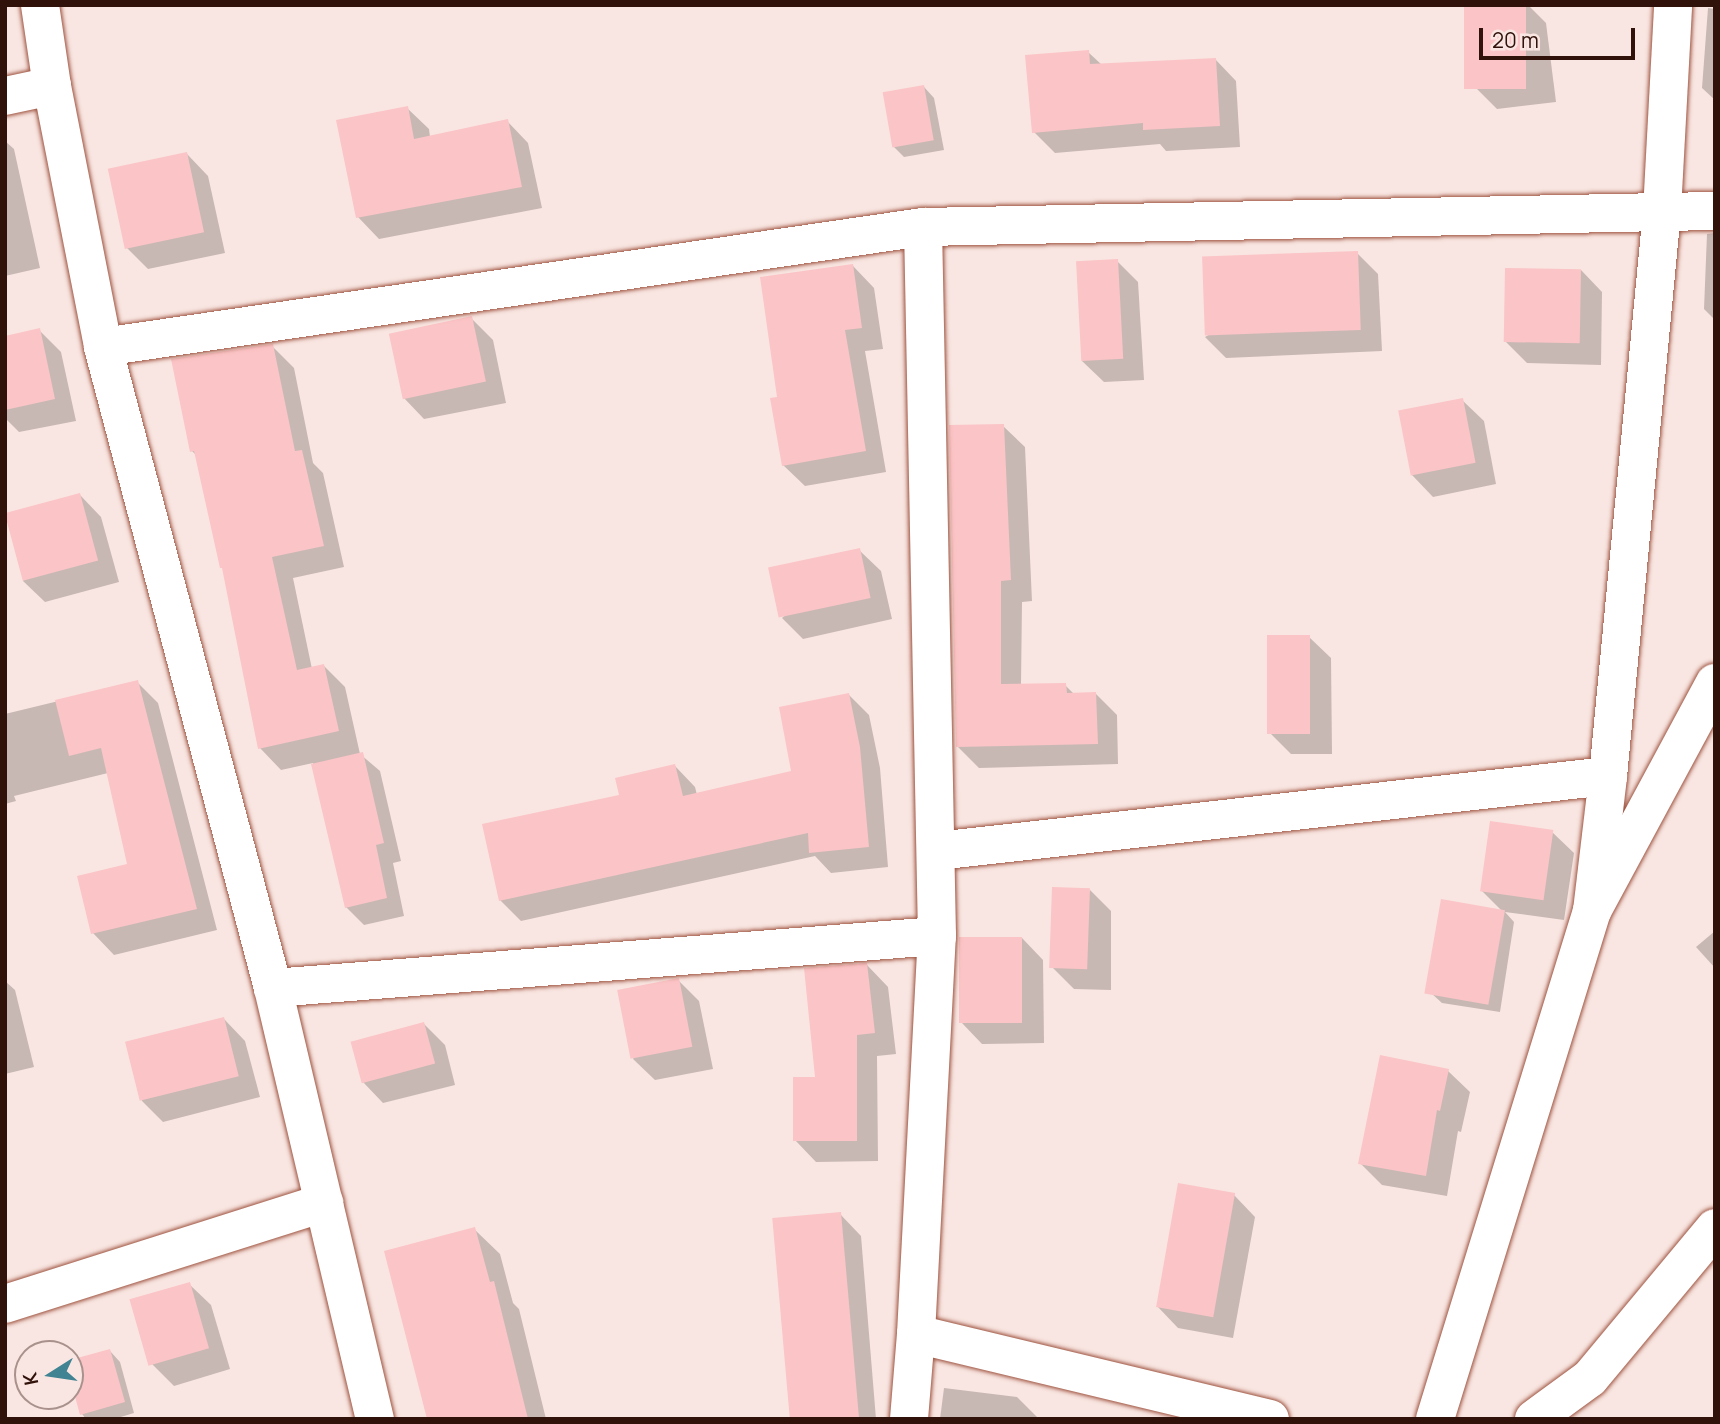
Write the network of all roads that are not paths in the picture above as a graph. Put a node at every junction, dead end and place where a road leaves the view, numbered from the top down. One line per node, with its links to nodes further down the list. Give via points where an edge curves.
1 (40, 5): 3 (street)
2 (1673, 5): 5 (street)
3 (52, 86): 4 (street); 8 (street)
4 (5, 96)
5 (1662, 211): 6 (street); 7 (street); 10 (street)
6 (1715, 211)
7 (923, 227): 8 (street); 11 (street)
8 (103, 347): 14 (street)
9 (1715, 683): 12 (street)
10 (1608, 776): 11 (street); 12 (street)
11 (937, 851): 13 (street)
12 (1592, 911): 22 (street)
13 (937, 936): 14 (street); 18 (street)
14 (274, 988): 15 (street)
15 (324, 1203): 17 (street); 19 (street)
16 (1715, 1228): 23 (street, via 1590,1378)
17 (5, 1304)
18 (916, 1334): 20 (street); 21 (street)
19 (374, 1419)
20 (909, 1419)
21 (1270, 1419)
22 (1435, 1419)
23 (1534, 1419)

